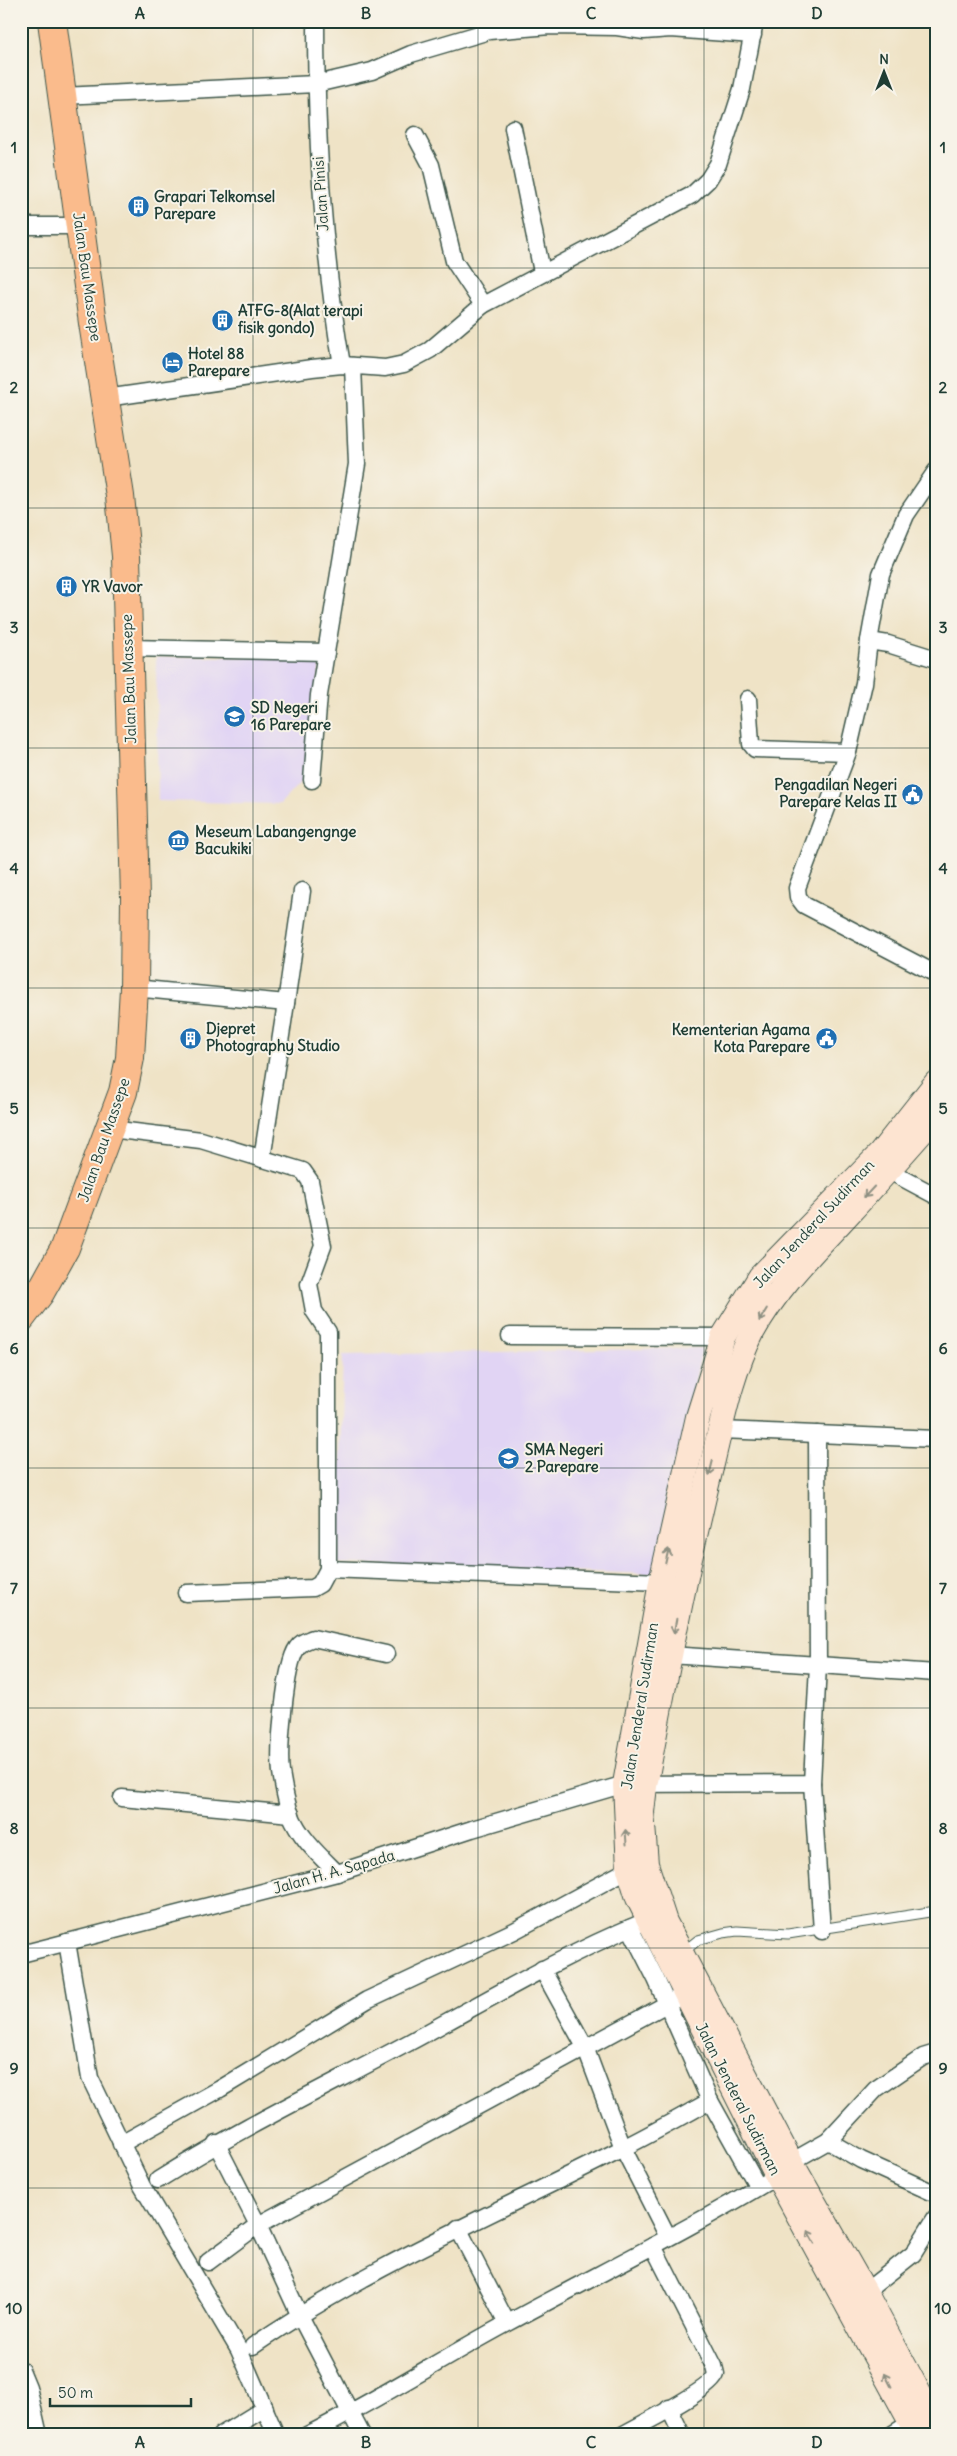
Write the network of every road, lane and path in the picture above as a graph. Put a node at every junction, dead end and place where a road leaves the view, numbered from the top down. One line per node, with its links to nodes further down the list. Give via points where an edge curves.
1 (52, 21): 7 (highway, Jalan Bau Massepe)
2 (316, 21): 6 (street, Jalan Pinisi)
3 (617, 24): 4 (street); 5 (street, via 644,32)
4 (489, 26): 6 (street, via 372,71)
5 (754, 28): 12 (street, via 742,90 718,164 708,180 692,195)
6 (316, 84): 7 (street); 14 (street, Jalan Pinisi, via 327,268)
7 (62, 96): 11 (highway, Jalan Bau Massepe)
8 (513, 128): 12 (street)
9 (415, 135): 13 (street, via 431,165 454,261)
10 (21, 226): 11 (street)
11 (79, 226): 15 (highway, Jalan Bau Massepe)
12 (542, 272): 13 (street)
13 (483, 305): 14 (street, via 430,350 404,364 385,368)
14 (347, 366): 15 (street); 19 (street, Jalan Pinisi, via 357,464)
15 (106, 398): 18 (highway, Jalan Bau Massepe, via 124,539)
16 (936, 471): 17 (street, via 906,515 881,574)
17 (869, 641): 20 (street); 22 (street, via 864,683)
18 (128, 648): 19 (street); 26 (highway, Jalan Bau Massepe, via 135,898)
19 (326, 652): 23 (street, Jalan Pinisi)
20 (936, 659)
21 (748, 699): 22 (street, via 752,747)
22 (848, 752): 25 (street, via 797,888 798,897 804,905)
23 (312, 780)
24 (302, 891): 27 (street)
25 (936, 974)
26 (134, 988): 27 (street); 30 (highway, Jalan Bau Massepe, via 130,1058)
27 (286, 1003): 31 (street)
28 (936, 1083): 32 (main road, Jalan Jenderal Sudirman)
29 (936, 1116): 32 (main road, Jalan Jenderal Sudirman)
30 (110, 1129): 31 (street, via 201,1140); 34 (highway, Jalan Bau Massepe, via 65,1248 40,1293)
31 (262, 1159): 40 (street, via 307,1175 323,1246 309,1284 314,1311 328,1332)
32 (880, 1166): 33 (street); 36 (main road, Jalan Jenderal Sudirman, via 760,1277); 37 (main road, Jalan Jenderal Sudirman, one-way to 37, via 770,1304 741,1358)
33 (936, 1196)
34 (21, 1318)
35 (510, 1336): 36 (street)
36 (723, 1337): 41 (main road, Jalan Jenderal Sudirman, one-way to 36, via 698,1417)
37 (720, 1430): 38 (street); 41 (main road, Jalan Jenderal Sudirman, one-way to 41)
38 (817, 1434): 39 (street); 45 (street)
39 (936, 1439)
40 (328, 1569): 41 (street); 42 (street, via 320,1584 313,1588)
41 (672, 1585): 44 (main road, Jalan Jenderal Sudirman, one-way to 44); 48 (main road, Jalan Jenderal Sudirman)
42 (186, 1593)
43 (386, 1654): 50 (street, via 313,1638 296,1649 290,1664 281,1743 281,1771)
44 (670, 1655): 45 (street); 48 (main road, Jalan Jenderal Sudirman)
45 (818, 1664): 46 (street); 47 (street)
46 (936, 1673)
47 (812, 1783): 48 (street, Jalan H. A. Sapada); 55 (street)
48 (635, 1785): 51 (main road, Jalan Jenderal Sudirman, one-way to 48); 52 (street, Jalan H. A. Sapada, via 472,1829); 57 (main road, Jalan Jenderal Sudirman, via 642,1812 646,1864 665,1922)
49 (122, 1798): 50 (street)
50 (291, 1814): 52 (street, via 305,1840)
51 (629, 1869): 54 (main road, Jalan Jenderal Sudirman, via 638,1898); 66 (street, via 514,1931 367,2000 220,2089)
52 (337, 1873): 56 (street, Jalan H. A. Sapada)
53 (936, 1911): 55 (lane)
54 (639, 1924): 59 (street); 60 (main road, Jalan Jenderal Sudirman)
55 (822, 1931): 57 (lane, via 723,1933 698,1940)
56 (66, 1942): 58 (street, Jalan H. A. Sapada); 66 (street, via 90,2078)
57 (681, 1953): 68 (main road, Jalan Jenderal Sudirman)
58 (21, 1954)
59 (542, 1969): 61 (street); 65 (street)
60 (676, 1999): 61 (street); 63 (street); 68 (main road, Jalan Jenderal Sudirman)
61 (585, 2047): 67 (street); 72 (street)
62 (936, 2053): 64 (street, via 923,2057 876,2089)
63 (710, 2101): 67 (street); 68 (street)
64 (828, 2141): 68 (street); 70 (street, via 877,2168)
65 (216, 2143): 69 (street); 72 (street)
66 (121, 2144): 82 (street, via 160,2218 239,2350)
67 (623, 2148): 73 (street); 74 (street)
68 (776, 2175): 74 (street); 77 (main road, Jalan Jenderal Sudirman); 85 (main road, Jalan Jenderal Sudirman, one-way to 68)
69 (158, 2180)
70 (936, 2194)
71 (936, 2217): 77 (street, via 913,2254)
72 (258, 2225): 76 (street); 78 (street)
73 (458, 2228): 78 (street); 79 (street)
74 (668, 2237): 75 (street)
75 (653, 2246): 79 (street); 83 (street, via 716,2374 709,2385)
76 (208, 2262)
77 (865, 2292): 85 (main road, Jalan Jenderal Sudirman)
78 (299, 2314): 80 (street); 84 (street)
79 (507, 2323): 84 (street)
80 (253, 2346)
81 (21, 2370): 86 (street)
82 (265, 2408): 87 (street); 88 (street)
83 (669, 2408): 91 (street); 92 (street)
84 (352, 2413): 89 (street); 90 (street)
85 (920, 2422)
86 (39, 2435)
87 (222, 2435)
88 (276, 2435)
89 (307, 2435)
90 (362, 2435)
91 (622, 2435)
92 (682, 2435)

